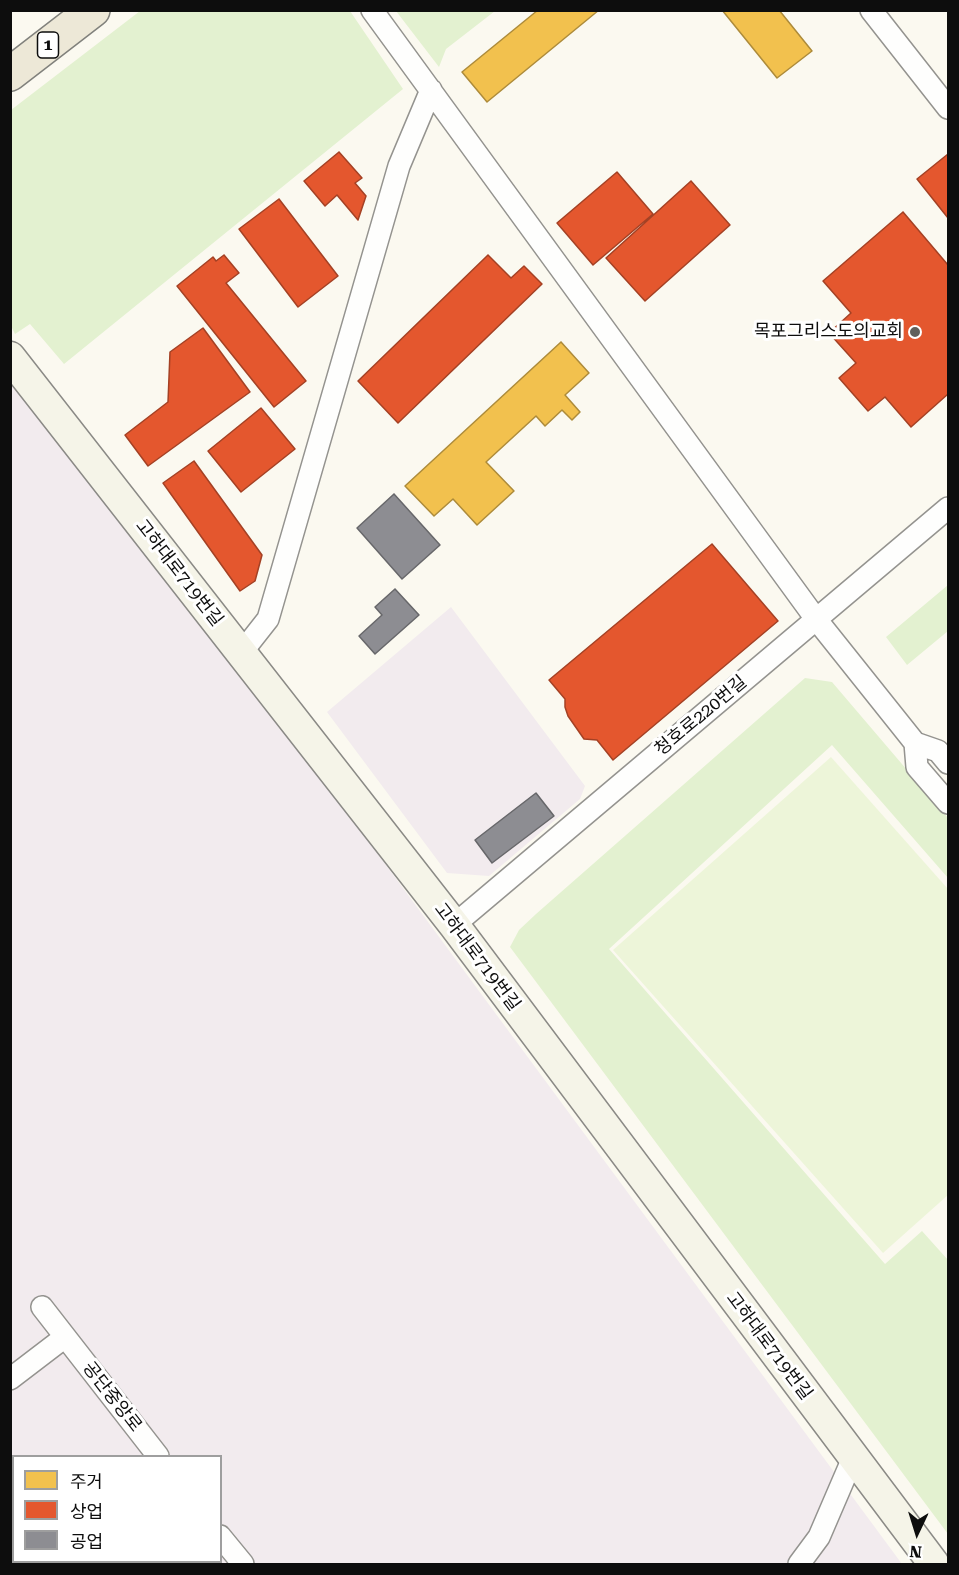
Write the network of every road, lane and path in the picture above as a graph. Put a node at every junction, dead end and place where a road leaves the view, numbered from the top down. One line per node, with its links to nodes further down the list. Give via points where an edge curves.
1 (93, 10): 4 (main road, 1)
2 (372, 10): 5 (street)
3 (871, 10): 6 (street)
4 (10, 74)
5 (430, 90): 9 (street); 10 (street, via 399,166 268,619)
6 (948, 108)
7 (10, 357): 10 (street, 고하대로719번길)
8 (948, 508): 9 (street, 청호로220번길)
9 (816, 620): 11 (street); 14 (street, 청호로220번길)
10 (242, 652): 14 (street, 고하대로719번길)
11 (915, 743): 12 (street, via 938,751); 13 (street, via 917,767)
12 (948, 763)
13 (948, 803)
14 (454, 925): 19 (street, 고하대로719번길)
15 (42, 1307): 16 (street, 공단중앙로)
16 (65, 1337): 17 (street); 18 (street, 공단중앙로)
17 (10, 1379)
18 (157, 1455)
19 (853, 1458): 22 (street, via 819,1537); 23 (street, 고하대로719번길)
20 (222, 1538): 21 (street)
21 (243, 1564)
22 (800, 1564)
23 (934, 1564)

